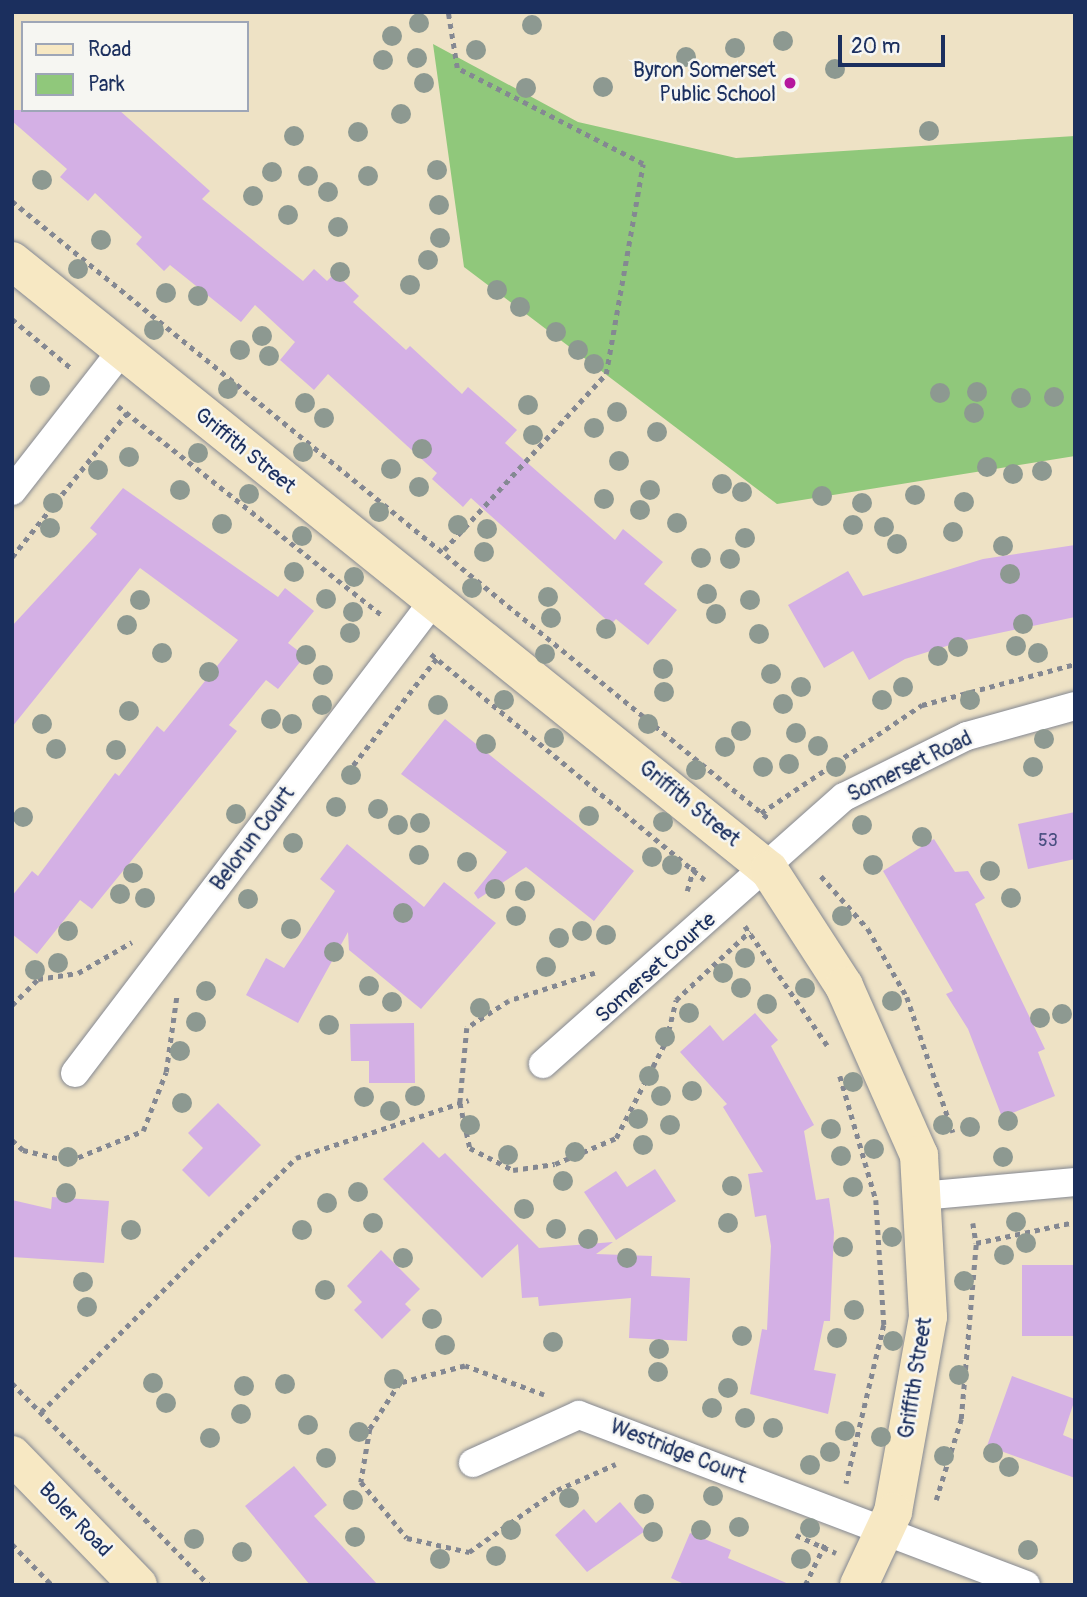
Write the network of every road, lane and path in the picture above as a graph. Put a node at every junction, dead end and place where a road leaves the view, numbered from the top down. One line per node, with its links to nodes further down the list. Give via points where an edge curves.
1 (447, 12): 9 (path, via 457,68 643,164 606,373)
2 (12, 201): 9 (path)
3 (12, 261): 5 (street, Griffith Street)
4 (12, 319): 6 (path)
5 (122, 350): 6 (street); 11 (street, Griffith Street)
6 (94, 387): 7 (path); 8 (street)
7 (127, 413): 10 (path); 12 (path)
8 (12, 491)
9 (444, 550): 16 (path)
10 (12, 556)
11 (431, 604): 12 (street, Belorun Court); 17 (street, Griffith Street)
12 (409, 635): 13 (path); 25 (street, Belorun Court)
13 (437, 658): 15 (path); 18 (path, via 694,866)
14 (1075, 706): 17 (street, Somerset Road, via 967,736 844,797)
15 (344, 777)
16 (762, 811)
17 (769, 870): 18 (street, Somerset Courte); 29 (street, Griffith Street, via 844,986 919,1155)
18 (726, 906): 22 (path, via 758,940); 23 (street, Somerset Courte)
19 (135, 940): 21 (path, via 78,973 38,979)
20 (185, 984): 27 (path, via 177,995 166,1072 143,1131 69,1161 23,1150)
21 (12, 1005)
22 (833, 1055)
23 (542, 1064)
24 (837, 1068): 36 (path, via 876,1200 884,1325)
25 (75, 1073)
26 (469, 1100): 32 (path, via 296,1158)
27 (12, 1140)
28 (1075, 1182): 29 (street)
29 (921, 1196): 37 (street, Griffith Street, via 928,1317)
30 (12, 1383): 32 (path)
31 (552, 1396): 35 (path, via 465,1366 400,1383 370,1429 362,1482 407,1538 469,1552 557,1490 619,1463)
32 (41, 1412): 43 (path)
33 (12, 1455): 42 (street, Boler Road)
34 (473, 1463): 36 (street, Westridge Court, via 579,1415)
35 (631, 1467)
36 (839, 1513): 37 (street, Westridge Court); 40 (path)
37 (886, 1529): 45 (street, Griffith Street); 48 (street, Westridge Court)
38 (786, 1530): 40 (path)
39 (12, 1544): 41 (path)
40 (822, 1548): 44 (path)
41 (52, 1585)
42 (138, 1585)
43 (209, 1585)
44 (805, 1585)
45 (859, 1585)
46 (909, 1585): 47 (path)
47 (917, 1585)
48 (1026, 1585)

